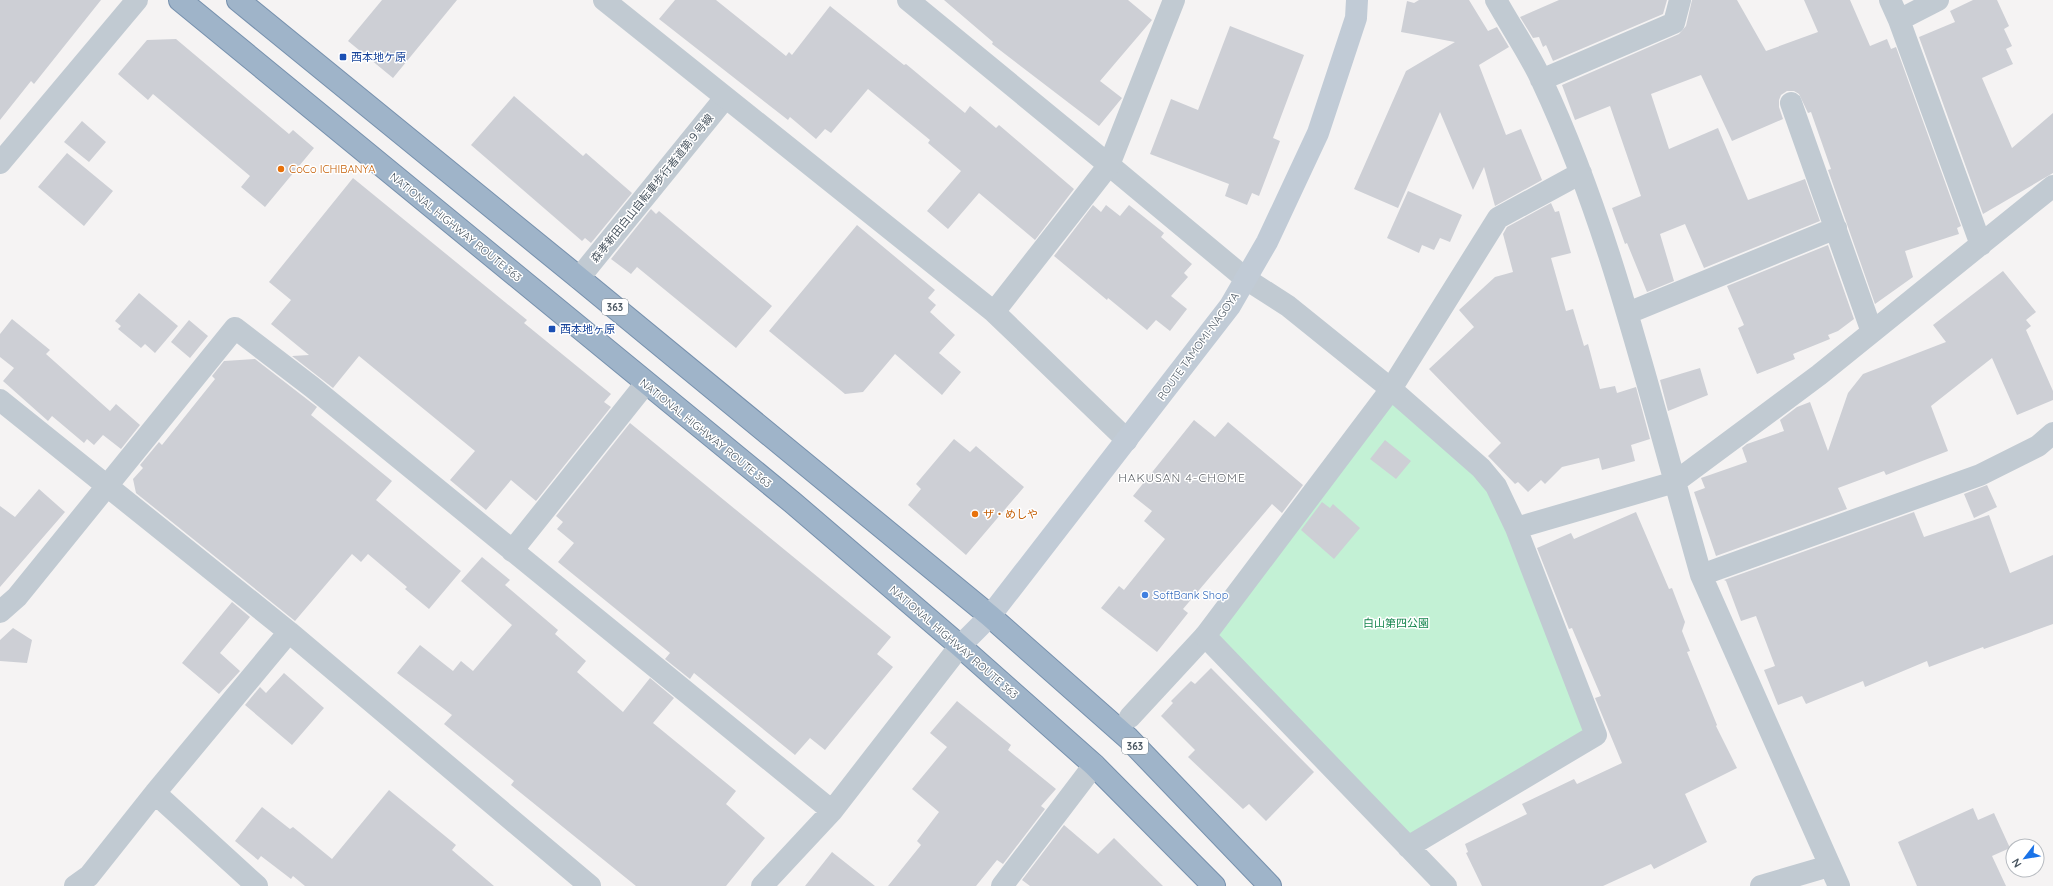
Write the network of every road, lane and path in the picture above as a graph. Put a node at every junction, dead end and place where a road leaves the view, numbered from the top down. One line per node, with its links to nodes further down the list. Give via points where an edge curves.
1 (137, 0): 16 (street)
2 (180, 0): 27 (highway, NATIONAL HIGHWAY ROUTE 363)
3 (238, 0): 22 (highway, 363)
4 (604, 0): 14 (street)
5 (908, 0): 17 (street)
6 (1174, 0): 17 (street)
7 (1357, 0): 23 (main road, ROUTE TAMOMI-NAGOYA, via 1356,18 1318,133 1267,242)
8 (1496, 0): 13 (street)
9 (1680, 0): 13 (street, via 1674,23)
10 (1890, 0): 12 (street)
11 (1938, 0): 12 (street)
12 (1899, 20): 21 (street)
13 (1542, 80): 18 (street)
14 (724, 98): 22 (street, 森孝新田白山自転車歩行者道第９号線); 24 (street)
15 (1791, 103): 20 (street)
16 (2, 155)
17 (1109, 165): 23 (street); 24 (street)
18 (1581, 173): 25 (street); 28 (street, via 1498,218)
19 (2051, 196): 21 (street)
20 (1836, 228): 25 (street); 26 (street)
21 (1981, 245): 26 (street)
22 (579, 278): 38 (highway, 363)
23 (1246, 279): 28 (street, via 1288,306); 31 (main road, ROUTE TAMOMI-NAGOYA, via 1230,306)
24 (994, 312): 31 (street)
25 (1628, 313): 32 (street)
26 (1872, 332): 32 (street, via 1819,375)
27 (646, 384): 35 (street); 41 (highway, NATIONAL HIGHWAY ROUTE 363, via 792,502)
28 (1391, 390): 34 (street, via 1482,468 1496,486); 40 (street)
29 (0, 400): 33 (street)
30 (2053, 433): 36 (street, via 2038,446 1980,475)
31 (1128, 440): 38 (main road, ROUTE TAMOMI-NAGOYA)
32 (1675, 482): 34 (street); 36 (street)
33 (107, 484): 35 (street, via 235,328 312,387); 37 (street, via 17,597); 39 (street)
34 (1516, 528): 46 (street, via 1596,734)
35 (512, 551): 45 (street)
36 (1701, 575): 47 (street)
37 (0, 612)
38 (990, 616): 41 (main road, ROUTE TAMOMI-NAGOYA); 54 (highway, 363, via 1128,738)
39 (290, 632): 44 (street); 50 (street)
40 (1205, 636): 42 (street); 46 (street)
41 (960, 646): 43 (highway, NATIONAL HIGHWAY ROUTE 363); 45 (street)
42 (1130, 717)
43 (1094, 764): 52 (street); 53 (highway, NATIONAL HIGHWAY ROUTE 363)
44 (155, 793): 48 (street, via 89,876); 49 (street)
45 (832, 811): 51 (street)
46 (1408, 847): 55 (street)
47 (1829, 866): 56 (street); 57 (street)
48 (75, 886)
49 (257, 886)
50 (590, 886)
51 (762, 886)
52 (1002, 886)
53 (1214, 886)
54 (1270, 886)
55 (1446, 886)
56 (1761, 886)
57 (1839, 886)

